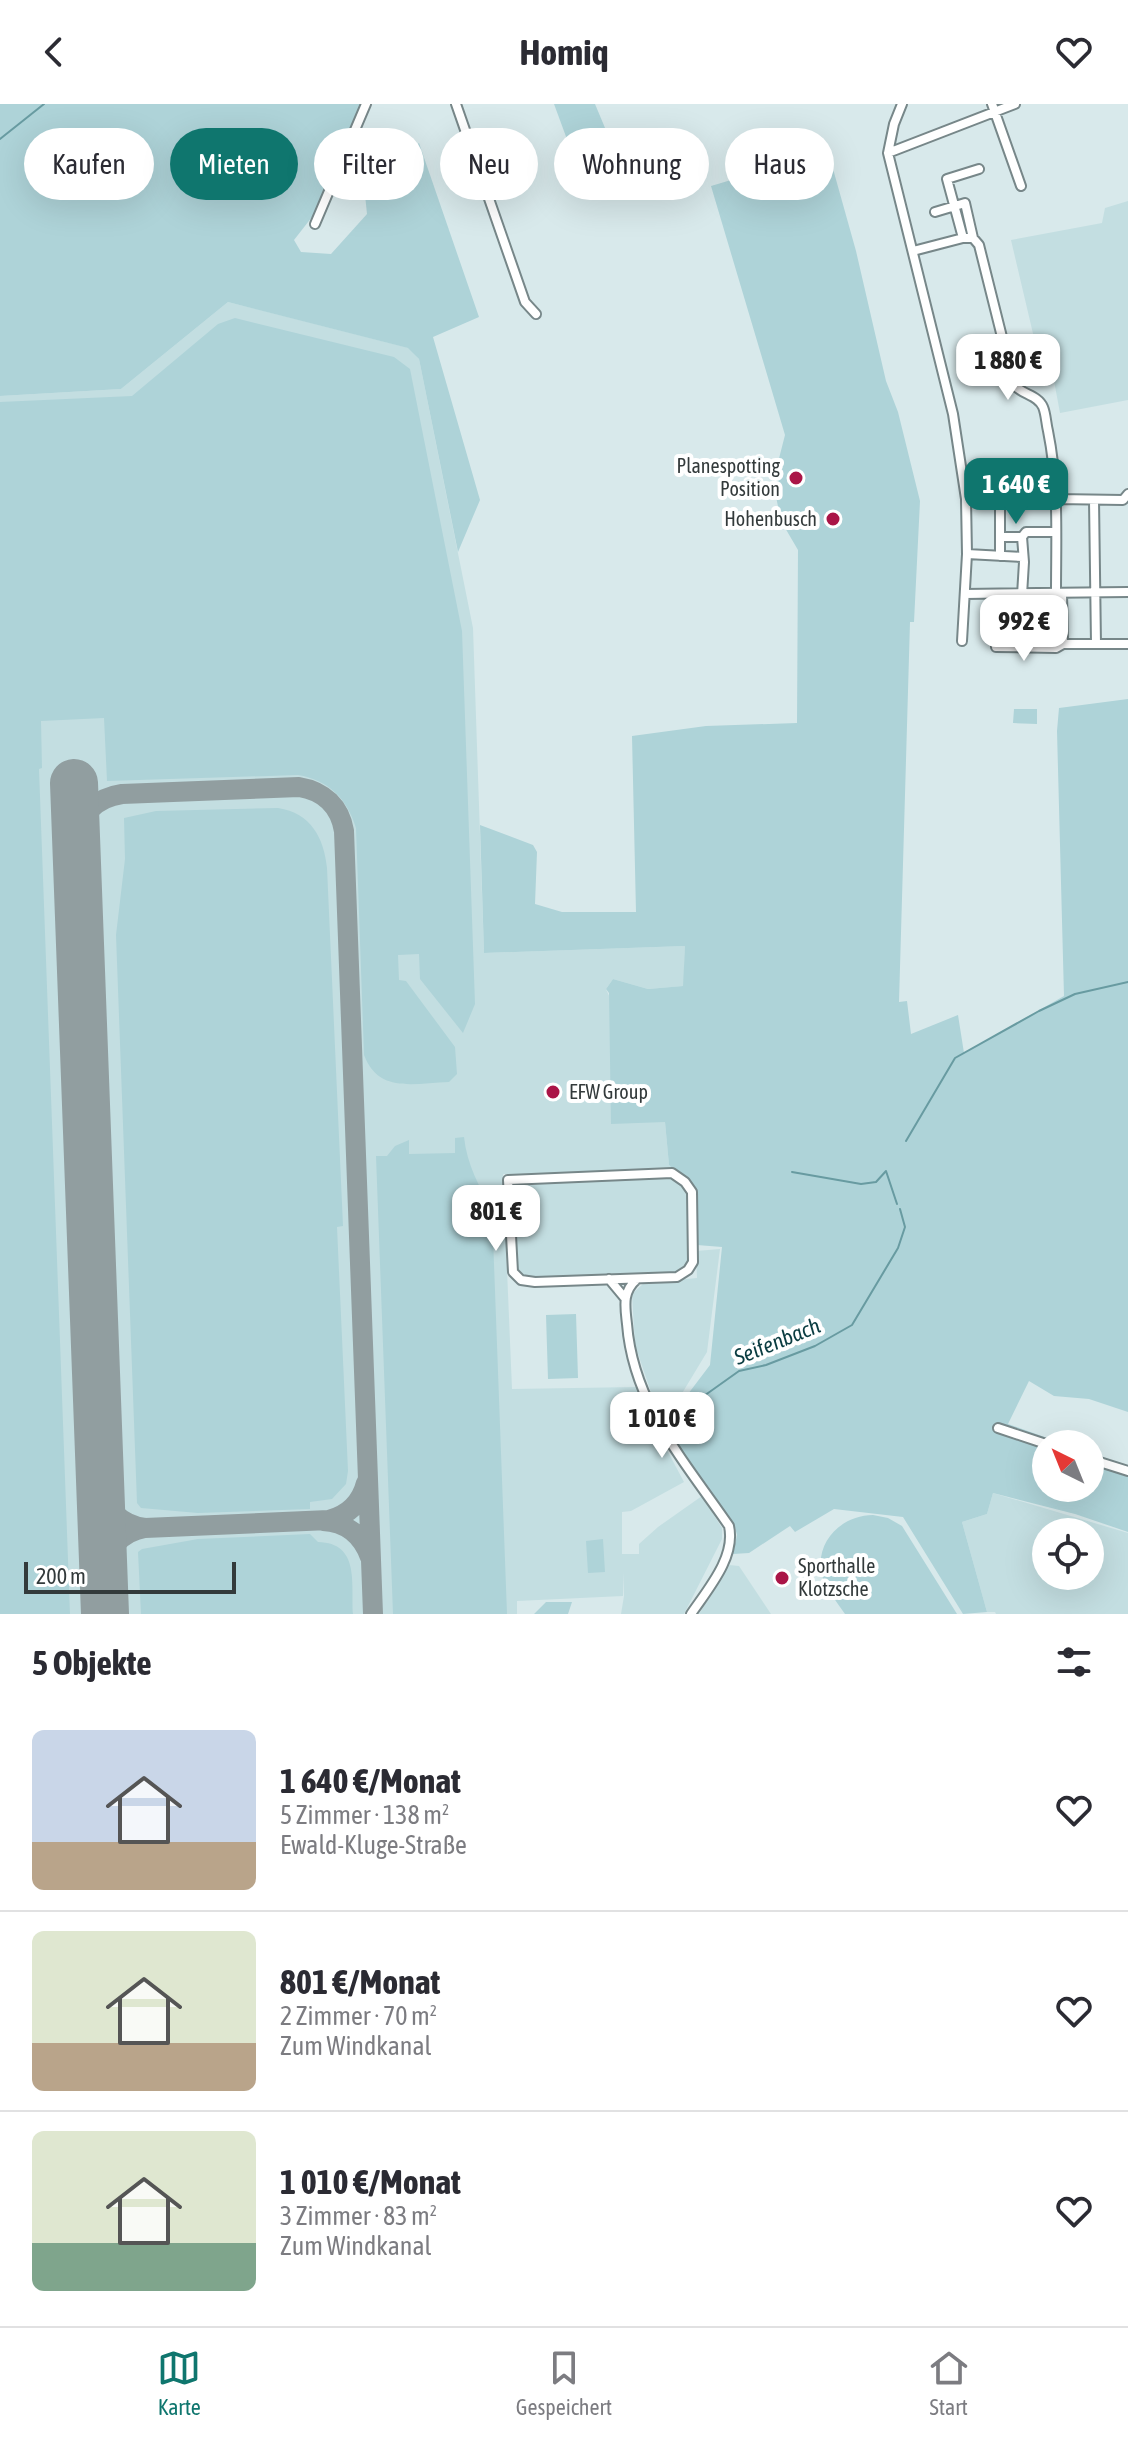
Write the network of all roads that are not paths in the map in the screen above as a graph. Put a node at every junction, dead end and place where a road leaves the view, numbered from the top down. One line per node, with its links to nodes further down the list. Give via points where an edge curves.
1 (366, 104): 11 (street)
2 (456, 104): 15 (street, via 525,302)
3 (902, 104): 6 (street)
4 (1015, 104): 5 (street)
5 (993, 108): 6 (street); 8 (street)
6 (888, 153): 14 (street)
7 (979, 169): 9 (street, via 947,179)
8 (1021, 186)
9 (955, 206): 10 (street); 12 (street); 13 (street, via 965,203)
10 (935, 212)
11 (315, 224)
12 (963, 238): 13 (street); 14 (street)
13 (973, 238): 18 (street, via 1014,385 1043,405)
14 (913, 251): 23 (street, via 953,414 966,499)
15 (536, 314)
16 (1128, 494): 19 (street, via 1123,500)
17 (1000, 495): 21 (street)
18 (1057, 499): 19 (street); 20 (street)
19 (1094, 500): 28 (street)
20 (1056, 532): 22 (street, via 1026,532); 27 (street)
21 (1000, 537): 22 (street); 24 (street)
22 (1022, 537): 25 (street)
23 (967, 554): 24 (street); 29 (street)
24 (1000, 556): 25 (street)
25 (1023, 557): 31 (street)
26 (1128, 592): 28 (street)
27 (1059, 593): 28 (street); 31 (street); 33 (street)
28 (1096, 593): 34 (street)
29 (965, 594): 30 (street); 32 (street)
30 (995, 595): 31 (street); 36 (street, via 996,647)
31 (1025, 595): 36 (street)
32 (962, 641)
33 (1063, 644): 34 (street); 36 (street)
34 (1096, 644): 35 (street)
35 (1128, 644)
36 (1028, 647)
37 (638, 1278): 38 (street); 38 (street, via 677,1277 693,1262 692,1192 685,1182 672,1173 508,1180 513,1272 521,1280); 39 (street)
38 (609, 1279): 39 (street)
39 (624, 1297): 44 (street, via 632,1359 649,1407 729,1526 726,1558)
40 (998, 1428): 41 (street)
41 (1032, 1439)
42 (1104, 1463): 43 (street)
43 (1128, 1471)
44 (691, 1614)

